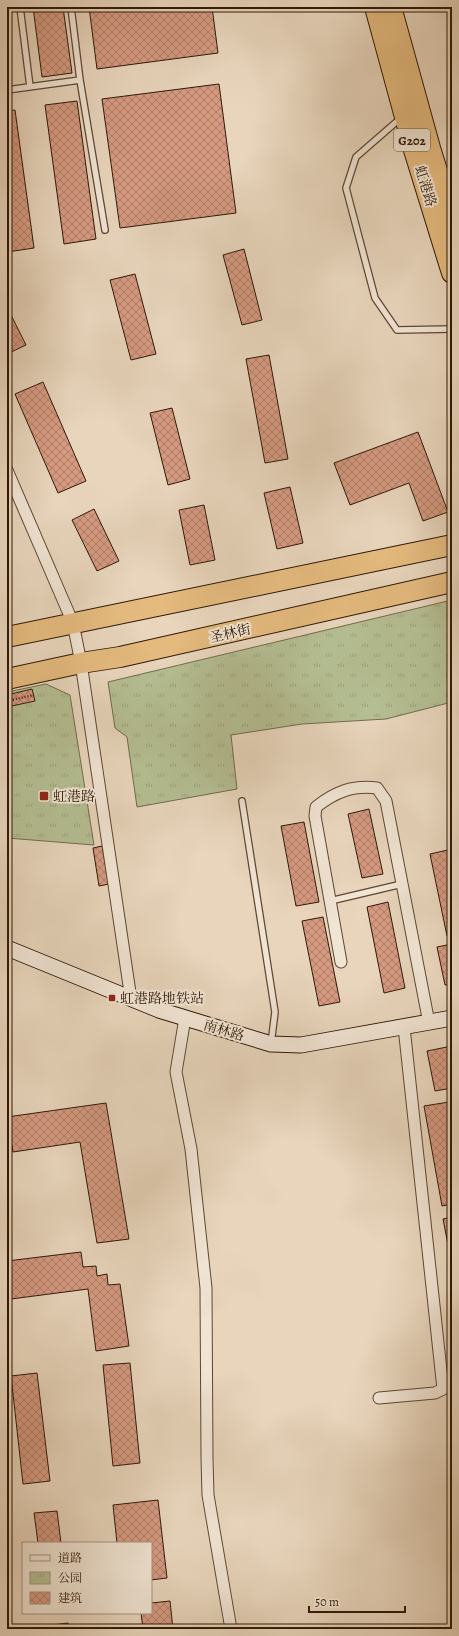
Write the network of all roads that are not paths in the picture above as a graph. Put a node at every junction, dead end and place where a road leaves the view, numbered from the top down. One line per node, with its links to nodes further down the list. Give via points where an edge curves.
1 (20, 7): 6 (lane)
2 (71, 7): 5 (lane)
3 (375, 7): 8 (highway, 虹港路 / G202)
4 (391, 7): 9 (highway, 虹港路 / G202)
5 (80, 80): 6 (lane); 10 (lane)
6 (30, 87): 7 (lane)
7 (7, 90)
8 (405, 114): 11 (highway, 虹港路 / G202); 12 (lane, via 356,157 346,188 375,298 397,330)
9 (452, 219)
10 (105, 230)
11 (452, 273)
12 (452, 329)
13 (7, 470): 16 (street)
14 (452, 545): 16 (highway)
15 (452, 582): 18 (highway, 圣林街, via 120,657)
16 (72, 623): 17 (highway); 18 (street)
17 (7, 637)
18 (81, 663): 19 (highway, 圣林街); 25 (street)
19 (7, 679)
20 (242, 801): 30 (lane, via 275,1012)
21 (402, 884): 22 (lane); 22 (street, via 386,801 377,788 362,786 346,790 316,807 315,816); 28 (street)
22 (330, 901): 24 (street)
23 (7, 948): 25 (street, 南林路)
24 (341, 962)
25 (131, 998): 26 (street, 南林路)
26 (185, 1018): 30 (street, 南林路); 32 (street, via 176,1072 190,1149 206,1288 208,1495)
27 (452, 1018): 28 (street, 南林路)
28 (429, 1023): 29 (street, 南林路)
29 (404, 1027): 30 (street, 南林路, via 300,1045); 31 (street, via 443,1389 435,1393)
30 (270, 1044)
31 (379, 1398)
32 (231, 1629)

